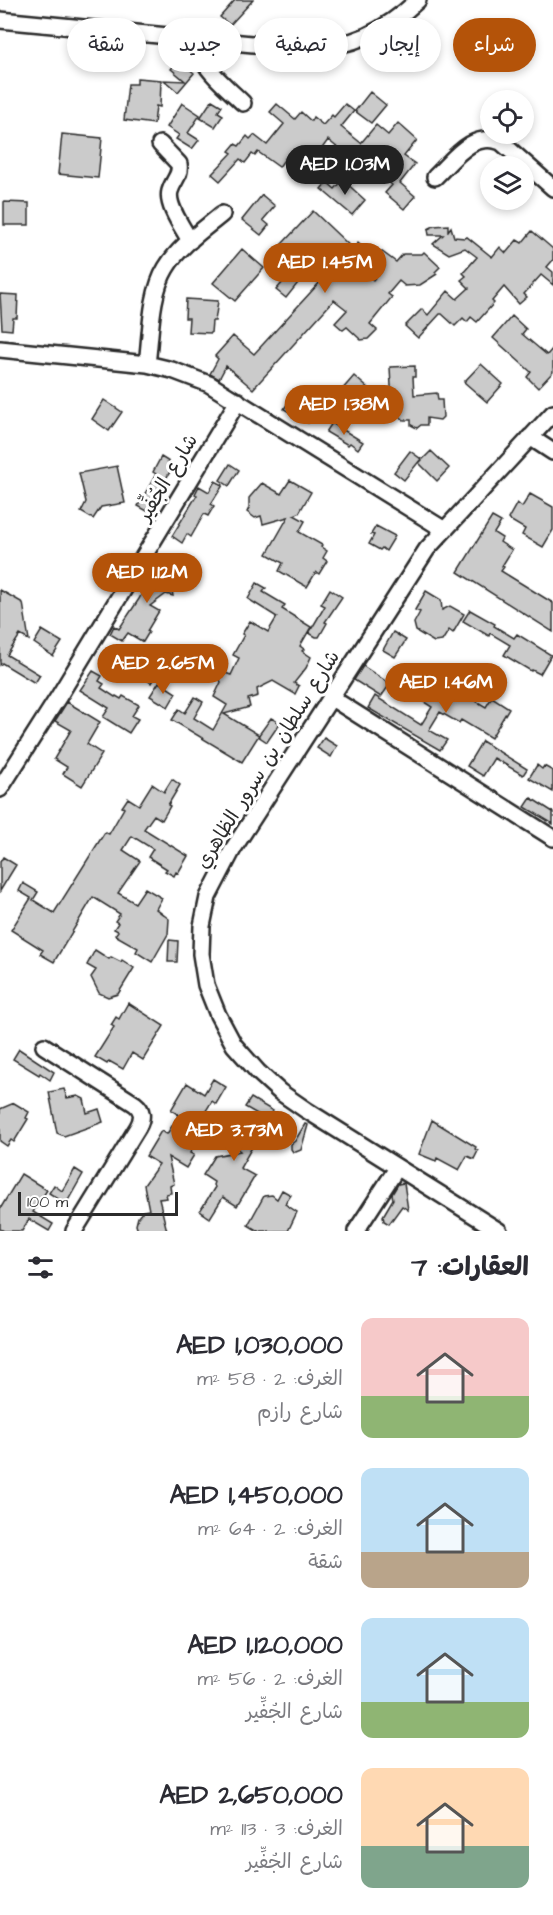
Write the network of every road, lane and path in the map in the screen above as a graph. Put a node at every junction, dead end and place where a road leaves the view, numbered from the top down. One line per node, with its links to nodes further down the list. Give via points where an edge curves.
1 (417, 0): 4 (street, via 388,25 340,46 305,49)
2 (0, 20): 3 (street)
3 (158, 35)
4 (242, 43)
5 (213, 72): 6 (street)
6 (243, 103)
7 (160, 144): 11 (street, via 179,164 169,202)
8 (435, 177): 9 (street, via 468,146 484,138 501,142)
9 (553, 188)
10 (222, 214): 11 (street)
11 (190, 241): 13 (street, via 172,260 158,286)
12 (0, 349): 13 (street)
13 (147, 364): 14 (street, via 209,384)
14 (238, 401): 18 (street); 20 (street, شارع الجُفِّير)
15 (553, 413): 16 (street, شارع سلطان بن سرور الظاهري)
16 (530, 437): 17 (street); 18 (street, شارع سلطان بن سرور الظاهري)
17 (553, 452)
18 (443, 529): 19 (street, شارع سلطان بن سرور الظاهري)
19 (330, 697): 21 (street); 23 (street, شارع سلطان بن سرور الظاهري, via 218,876 208,897 201,954 206,985 218,1015 234,1045 258,1072 306,1110)
20 (0, 789)
21 (553, 838)
22 (44, 1046): 24 (street, via 135,1104 142,1115)
23 (397, 1168): 25 (street); 26 (street, شارع سلطان بن سرور الظاهري)
24 (74, 1231)
25 (356, 1231)
26 (499, 1231)

